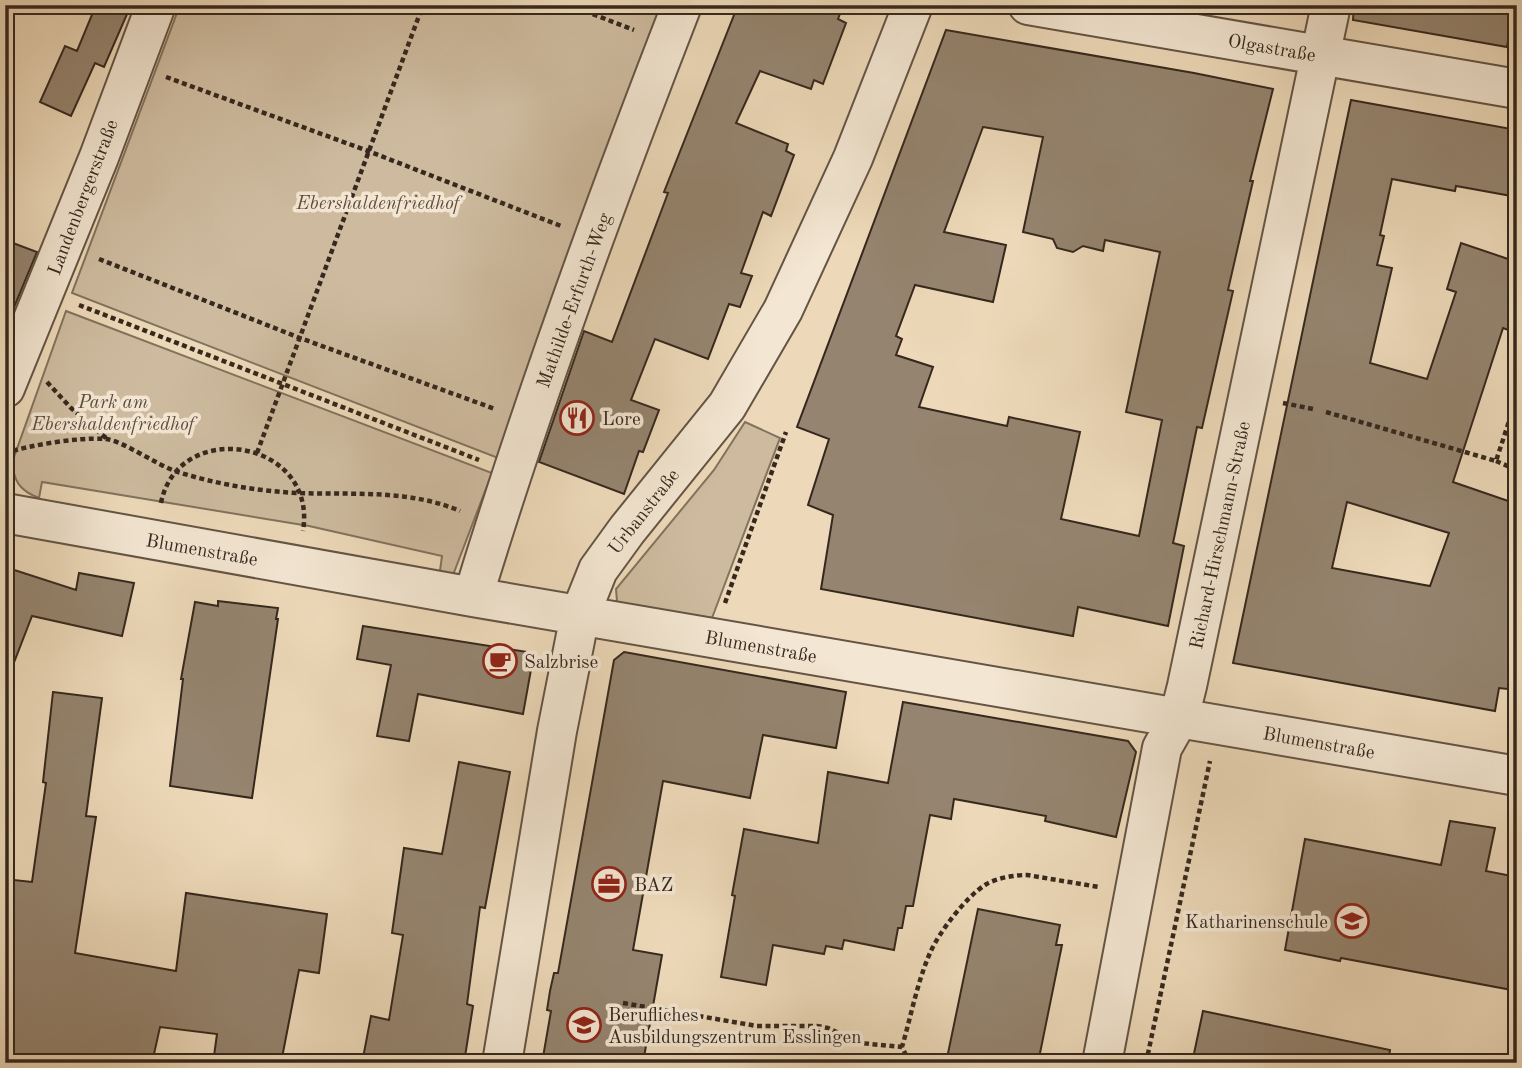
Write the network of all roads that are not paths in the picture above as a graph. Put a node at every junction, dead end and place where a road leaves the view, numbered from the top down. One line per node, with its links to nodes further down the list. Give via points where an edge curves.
1 (156, 5): 8 (street, Landenbergerstraße)
2 (682, 5): 10 (street, Mathilde-Erfurth-Weg, via 580,278)
3 (913, 5): 11 (street, Urbanstraße, via 853,158 783,310 727,406 598,570)
4 (1028, 5): 6 (street, Olgastraße)
5 (1331, 5): 6 (street, Richard-Hirschmann-Straße)
6 (1321, 56): 7 (street, Olgastraße); 12 (street, Richard-Hirschmann-Straße)
7 (1517, 89)
8 (5, 388)
9 (5, 513): 10 (street, Blumenstraße)
10 (473, 597): 11 (street, Blumenstraße)
11 (580, 615): 12 (street, Blumenstraße); 14 (street, Urbanstraße)
12 (1179, 718): 13 (street, Blumenstraße); 15 (street, Richard-Hirschmann-Straße, via 1162,748)
13 (1517, 776)
14 (502, 1063)
15 (1102, 1063)

